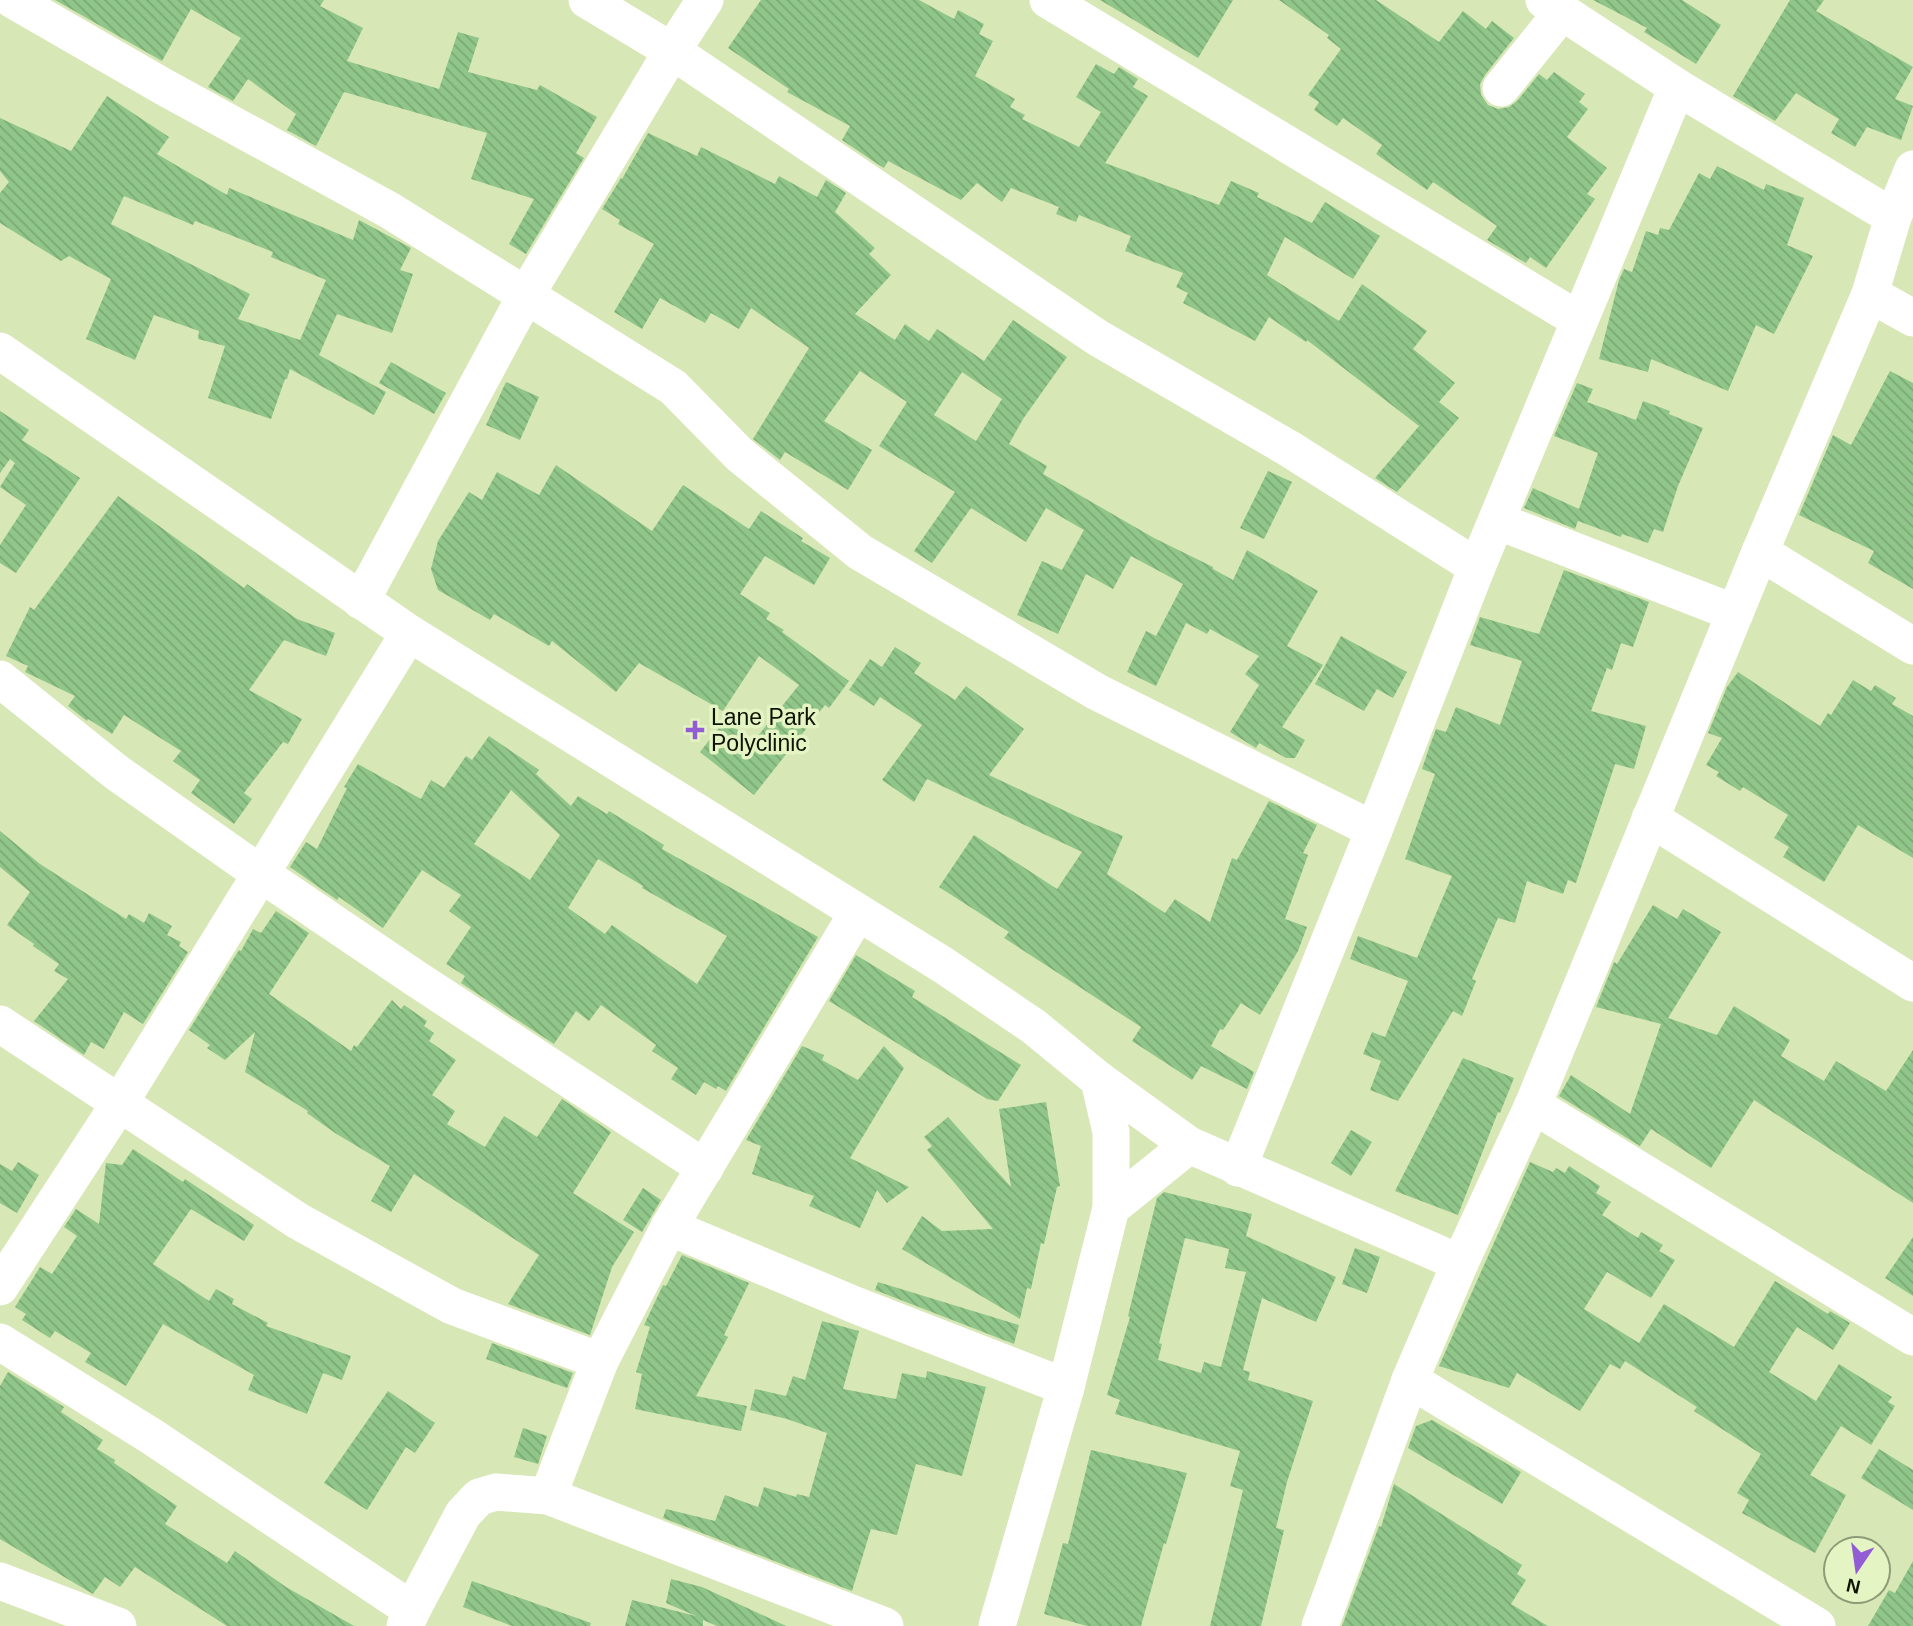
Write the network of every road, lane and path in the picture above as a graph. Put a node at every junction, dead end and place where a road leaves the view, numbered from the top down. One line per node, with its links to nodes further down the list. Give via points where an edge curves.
1 (13, 0): 12 (street, via 389,210)
2 (587, 0): 6 (street)
3 (705, 0): 6 (street)
4 (1048, 0): 14 (street)
5 (1553, 6): 7 (street); 8 (street)
6 (672, 51): 12 (street); 18 (street, via 1098,338 1288,448)
7 (1677, 87): 10 (street); 14 (street)
8 (1500, 88)
9 (1913, 169): 10 (street)
10 (1893, 217): 11 (street)
11 (1870, 294): 13 (street); 17 (street)
12 (526, 295): 19 (street); 25 (street, via 673,387 740,455 860,552 1097,692)
13 (1913, 318)
14 (1579, 320): 16 (street)
15 (0, 351): 19 (street)
16 (1497, 521): 18 (street); 20 (street)
17 (1760, 552): 20 (street); 22 (street)
18 (1477, 567): 25 (street)
19 (361, 601): 21 (street)
20 (1735, 613): 24 (street)
21 (409, 633): 26 (street); 27 (street)
22 (1913, 646)
23 (0, 679): 26 (street, via 116,772)
24 (1650, 818): 28 (street); 32 (street)
25 (1374, 830): 35 (street)
26 (261, 874): 31 (street); 34 (street)
27 (858, 912): 30 (street, via 1033,1026); 34 (street)
28 (1913, 984)
29 (0, 1024): 31 (street)
30 (1099, 1080): 33 (street); 36 (street, via 1111,1132)
31 (119, 1104): 39 (street); 42 (street, via 298,1222 452,1306)
32 (1533, 1105): 38 (street); 40 (street)
33 (1189, 1145): 35 (street); 36 (street)
34 (705, 1168): 37 (street)
35 (1238, 1168): 38 (street)
36 (1111, 1208): 44 (street)
37 (669, 1227): 42 (street); 44 (street)
38 (1460, 1264): 43 (street)
39 (0, 1287)
40 (1913, 1337)
41 (0, 1342): 47 (street, via 151,1436)
42 (600, 1361): 45 (street)
43 (1410, 1380): 51 (street); 52 (street)
44 (1066, 1387): 50 (street)
45 (548, 1496): 47 (street, via 496,1492 479,1497 463,1514); 49 (street)
46 (0, 1581): 48 (street)
47 (408, 1618)
48 (118, 1626)
49 (885, 1626)
50 (997, 1626)
51 (1320, 1626)
52 (1817, 1626)

